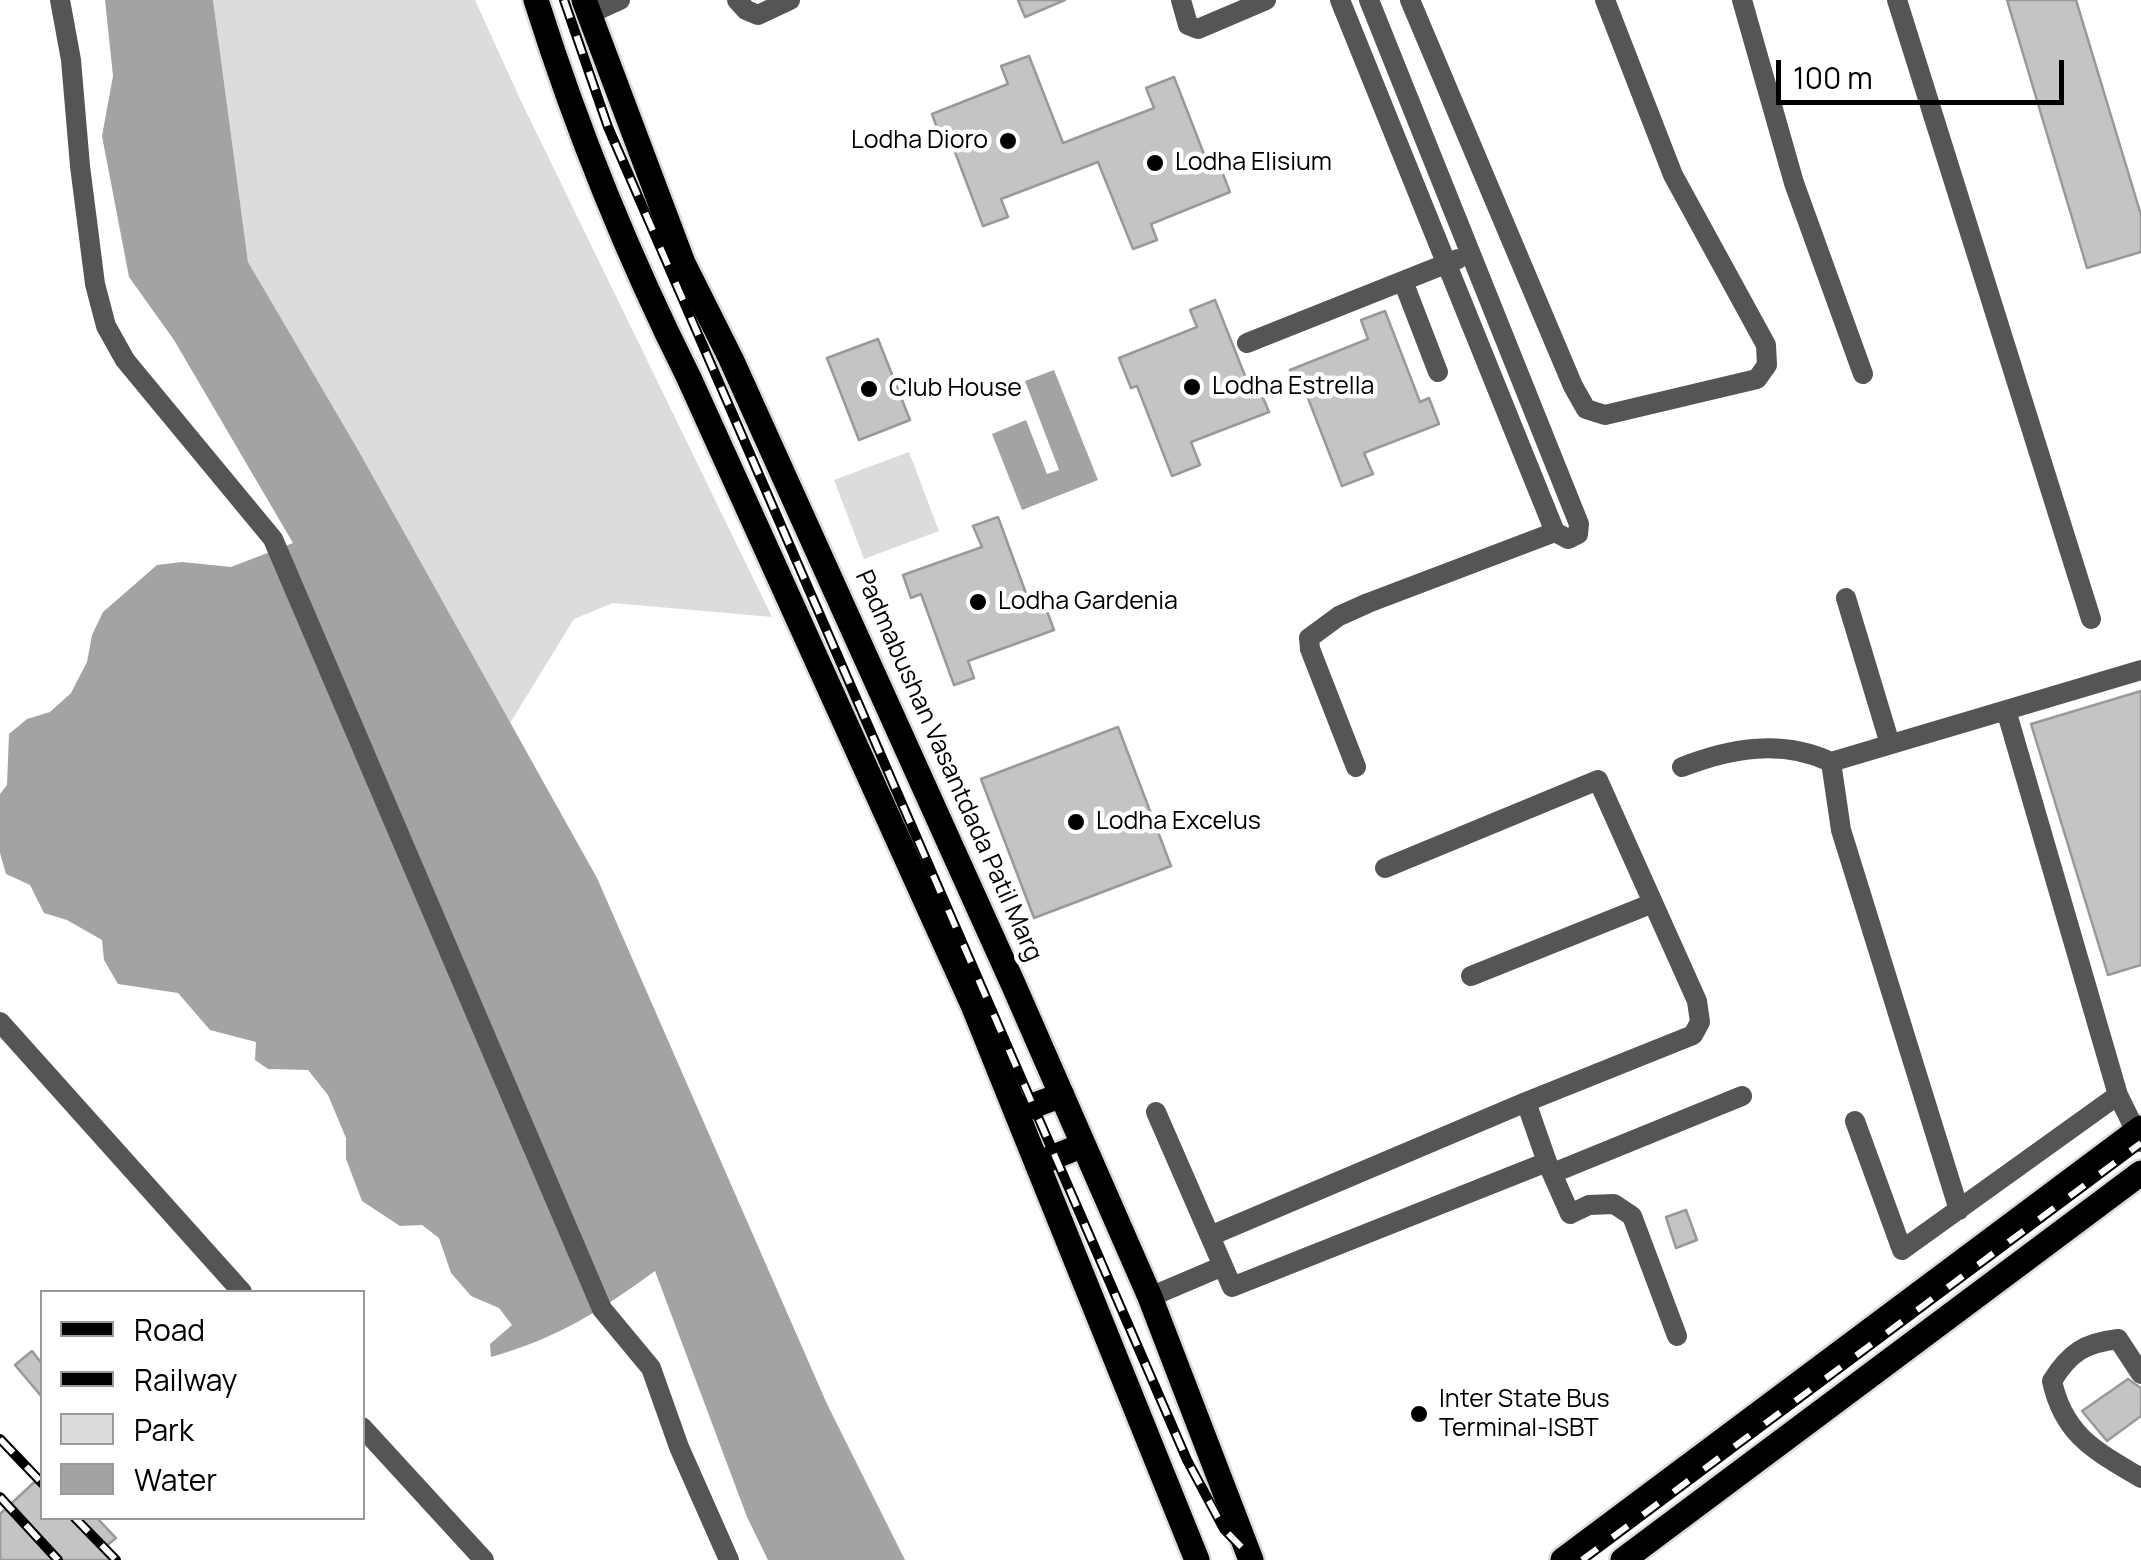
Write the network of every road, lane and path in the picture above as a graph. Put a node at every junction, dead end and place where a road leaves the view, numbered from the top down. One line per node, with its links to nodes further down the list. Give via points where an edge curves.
1 (60, 0): 57 (street, via 95,284 106,326 125,360 274,540 602,1309 652,1368)
2 (536, 0): 38 (main road, via 641,281)
3 (620, 0): 14 (street)
4 (737, 0): 5 (street, via 758,14)
5 (790, 0)
6 (1181, 0): 7 (street, via 1188,25 1198,29)
7 (1266, 0)
8 (1340, 0): 16 (street)
9 (1370, 0): 15 (street)
10 (1410, 0): 11 (street, via 1572,386 1586,409 1605,416 1757,380 1766,345 1672,175)
11 (1605, 0)
12 (1742, 0): 20 (street, via 1794,183)
13 (1896, 0): 23 (street)
14 (586, 7): 35 (main road, Padmabushan Vasantdada Patil Marg, via 683,263)
15 (1471, 254): 16 (street); 21 (street, via 1579,524 1578,534 1568,539)
16 (1446, 264): 17 (street); 21 (street)
17 (1403, 281): 18 (street); 19 (street)
18 (1247, 343)
19 (1438, 372)
20 (1863, 374)
21 (1555, 532): 29 (street, via 1339,616 1309,638)
22 (1846, 598): 26 (street)
23 (2091, 620)
24 (2141, 670): 25 (street)
25 (2006, 710): 26 (street); 34 (street)
26 (1890, 744): 27 (street)
27 (1831, 762): 28 (street, via 1808,751 1775,748 1723,751); 46 (street, via 1841,830)
28 (1682, 766)
29 (1356, 767)
30 (1385, 868): 31 (street, via 1598,780)
31 (1653, 903): 32 (street); 37 (street, via 1697,1002 1694,1034)
32 (1471, 976)
33 (0, 1022): 49 (street)
34 (2118, 1095): 41 (street); 46 (street)
35 (1062, 1096): 38 (main road); 42 (main road, Padmabushan Vasantdada Patil Marg)
36 (1742, 1096): 44 (street)
37 (1526, 1102): 44 (street); 47 (street)
38 (1016, 1112): 43 (main road)
39 (1156, 1112): 47 (street)
40 (1855, 1121): 46 (street, via 1902,1250)
41 (2139, 1135): 55 (main road)
42 (1083, 1144): 43 (main road); 50 (main road, Padmabushan Vasantdada Patil Marg)
43 (1036, 1164): 58 (main road)
44 (1550, 1167): 48 (street, via 1232,1288); 51 (street, via 1570,1214 1614,1204 1632,1216)
45 (2141, 1173): 61 (main road)
46 (1960, 1210)
47 (1210, 1236): 48 (street)
48 (1223, 1266): 50 (street)
49 (240, 1290)
50 (1150, 1297): 59 (main road, Padmabushan Vasantdada Patil Marg)
51 (1677, 1336)
52 (2141, 1374): 54 (street, via 2118,1340 2091,1342 2064,1362 2052,1382 2078,1438)
53 (365, 1430): 56 (street)
54 (2141, 1478)
55 (1597, 1550): 60 (main road)
56 (484, 1560)
57 (729, 1560)
58 (1196, 1560)
59 (1251, 1560)
60 (1563, 1560)
61 (1622, 1560)

